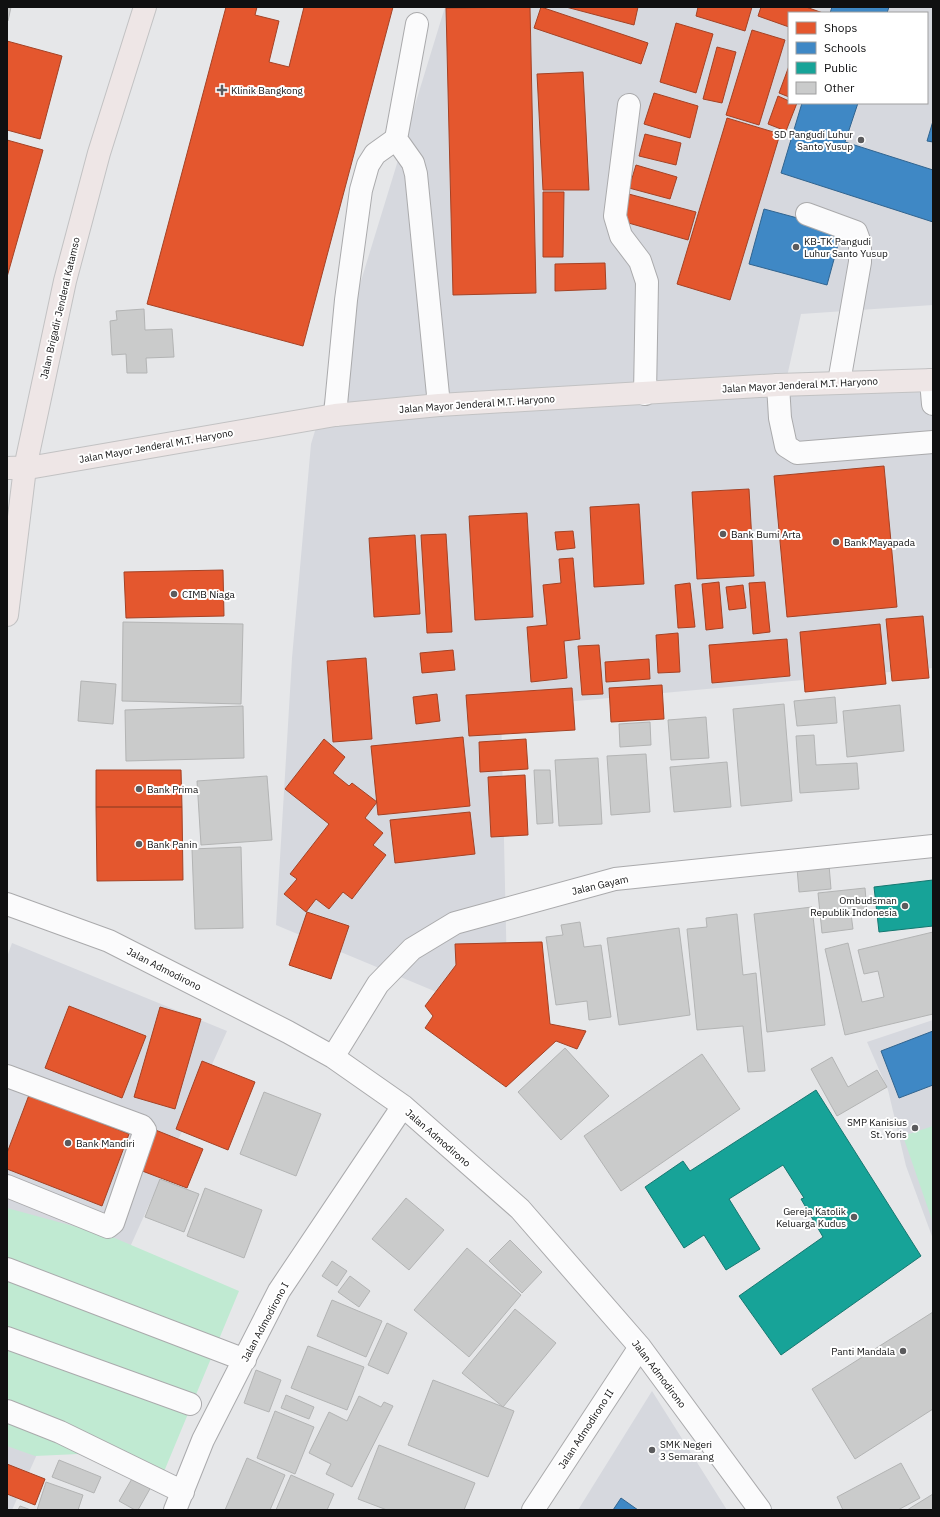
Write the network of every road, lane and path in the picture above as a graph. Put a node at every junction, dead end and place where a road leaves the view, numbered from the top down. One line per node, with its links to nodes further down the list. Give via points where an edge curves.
1 (145, 7): 14 (main road, Jalan Brigadir Jenderal Katamso, via 99,153)
2 (417, 24): 4 (street)
3 (629, 105): 9 (street, via 615,216 621,236 640,261 647,282)
4 (396, 139): 11 (street, via 413,163 416,174); 12 (street, via 375,154 368,165 361,190 346,300)
5 (807, 214): 7 (street, via 856,232 860,243 860,262)
6 (932, 380): 7 (main road, Jalan Mayor Jenderal M.T. Haryono); 10 (street)
7 (839, 382): 8 (main road, Jalan Mayor Jenderal M.T. Haryono)
8 (778, 385): 9 (main road, Jalan Mayor Jenderal M.T. Haryono); 13 (street, via 780,418 786,446 797,453)
9 (645, 394): 11 (main road, Jalan Mayor Jenderal M.T. Haryono)
10 (933, 404)
11 (439, 405): 12 (main road, Jalan Mayor Jenderal M.T. Haryono)
12 (335, 414): 14 (main road, Jalan Mayor Jenderal M.T. Haryono)
13 (933, 442)
14 (16, 468): 15 (main road, Jalan Brigadir Jenderal Katamso)
15 (7, 615)
16 (933, 846): 18 (street, Jalan Gayam, via 615,879 455,923 412,949 378,984)
17 (7, 904): 18 (street, Jalan Admodirono, via 109,940)
18 (333, 1056): 20 (street, Jalan Admodirono)
19 (7, 1076): 21 (street, via 142,1126 145,1130 113,1223 108,1227)
20 (403, 1106): 24 (street, Jalan Admodirono, via 520,1209); 25 (street, Jalan Admodirono I, via 280,1291)
21 (7, 1186)
22 (7, 1268): 25 (street)
23 (7, 1338): 26 (street)
24 (640, 1347): 29 (street, Jalan Admodirono II); 30 (street, Jalan Admodirono)
25 (245, 1360): 28 (street, Jalan Admodirono I, via 203,1440)
26 (190, 1404)
27 (7, 1411): 28 (street, via 60,1432)
28 (179, 1501)
29 (533, 1510)
30 (760, 1510)

